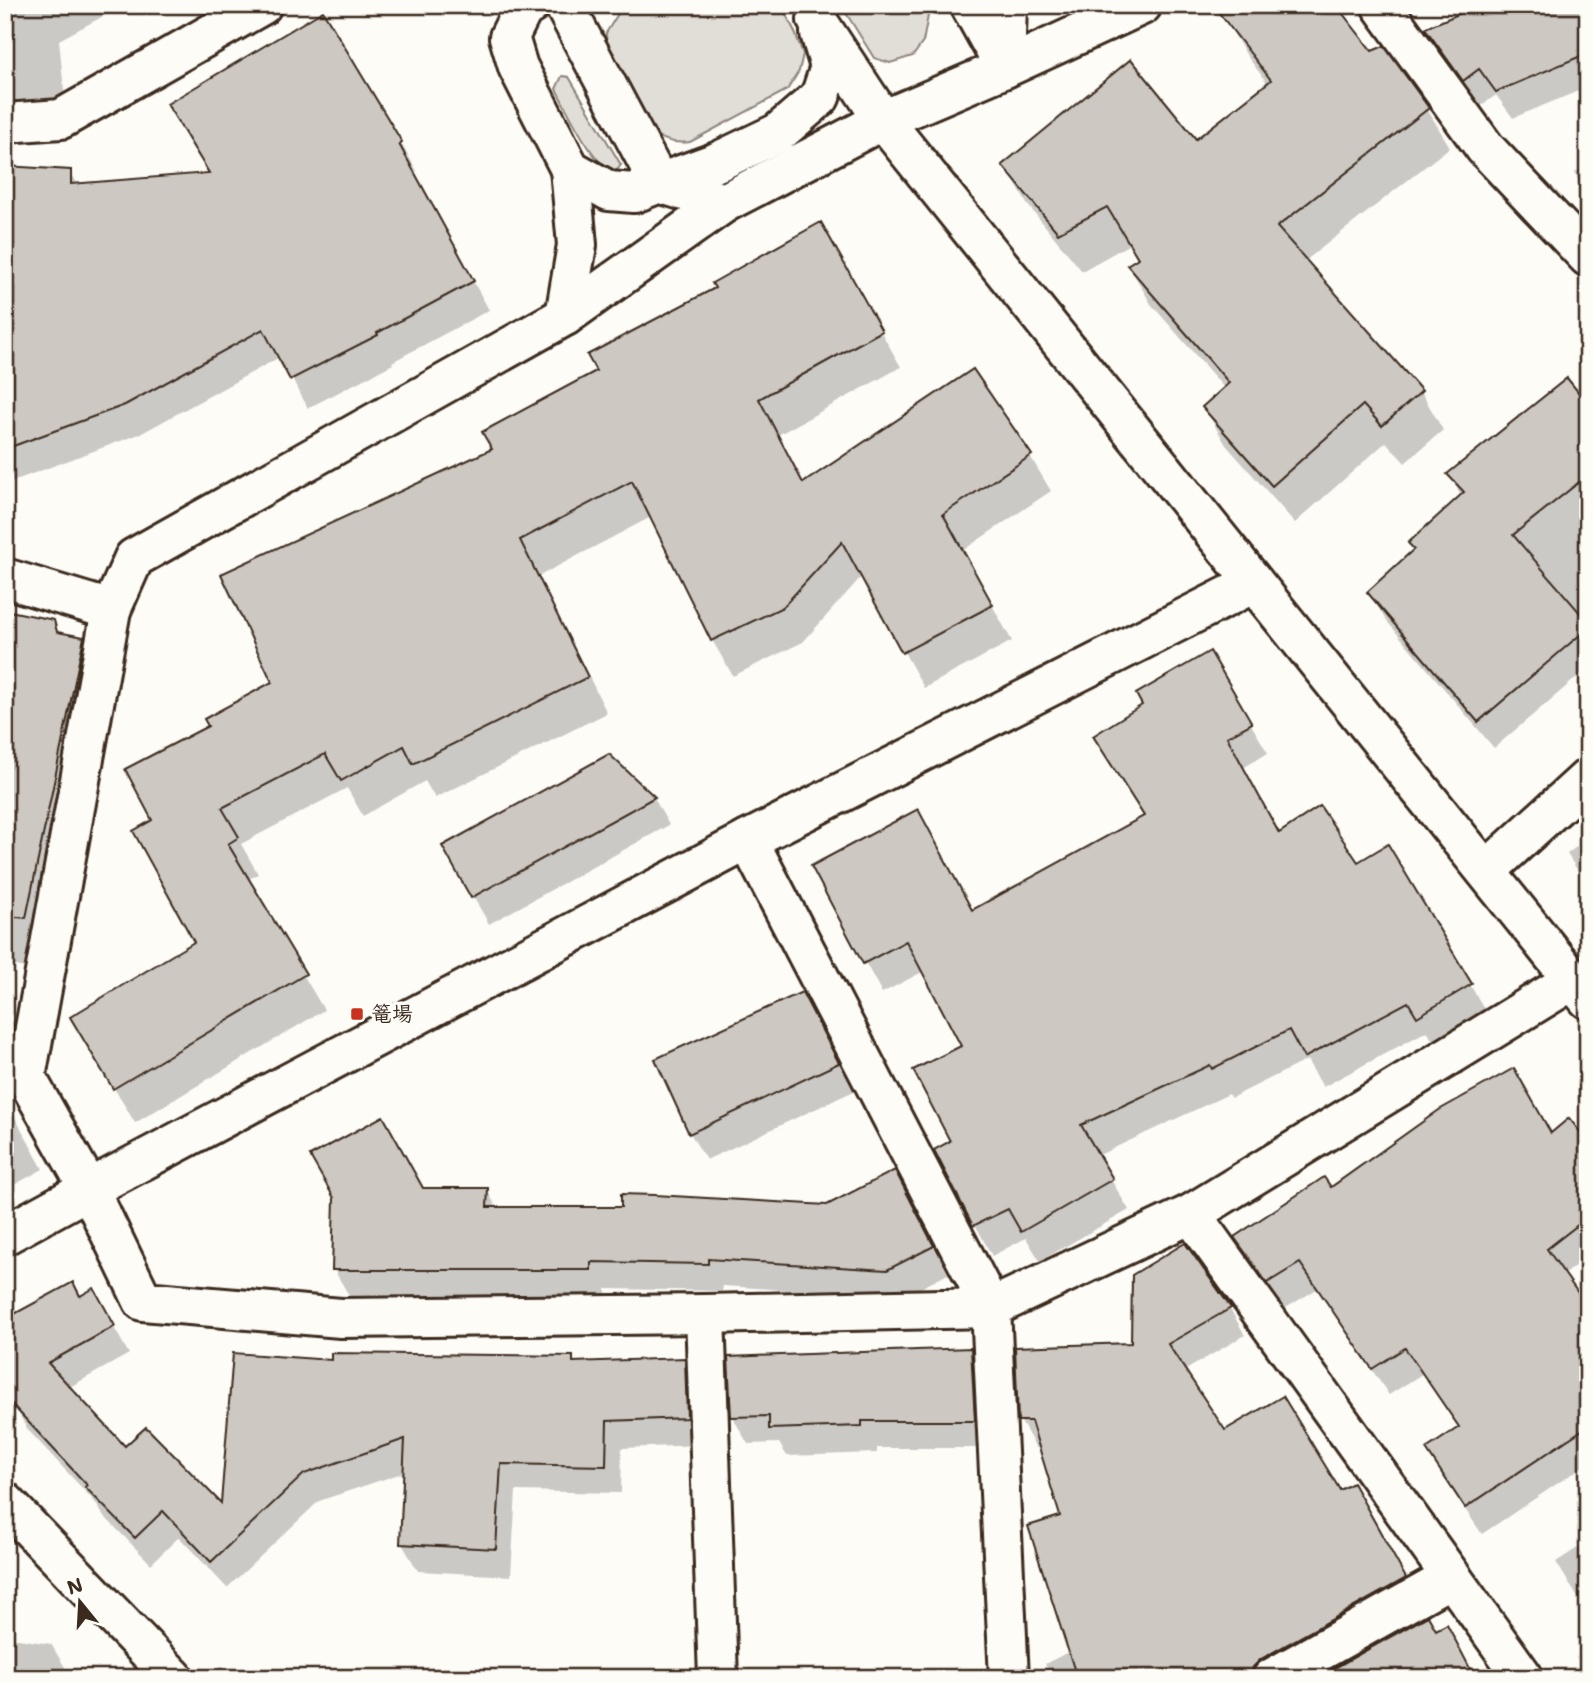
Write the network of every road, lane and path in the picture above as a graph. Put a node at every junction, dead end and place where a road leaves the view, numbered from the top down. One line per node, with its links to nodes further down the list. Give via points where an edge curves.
1 (262, 5): 11 (street, via 61,119)
2 (530, 5): 12 (street, via 523,9 509,37 518,67)
3 (564, 5): 13 (street)
4 (970, 5): 9 (street)
5 (1007, 5): 9 (street)
6 (1142, 5): 9 (street)
7 (1381, 5): 15 (street, via 1485,148)
8 (812, 13): 10 (street); 13 (street, via 830,67 820,97 778,133)
9 (1005, 68): 10 (street)
10 (883, 120): 14 (street); 18 (street)
11 (5, 123)
12 (570, 169): 13 (street, via 608,191 634,194); 16 (street, via 577,245)
13 (659, 183): 14 (street)
14 (724, 203): 16 (street)
15 (1588, 257)
16 (565, 316): 19 (street, via 134,558)
17 (5, 578): 19 (street)
18 (1254, 583): 21 (street); 22 (street)
19 (111, 610): 24 (street, via 26,1077)
20 (1588, 778): 22 (street)
21 (748, 840): 24 (street); 27 (street)
22 (1486, 871): 23 (street)
23 (1581, 989): 25 (street)
24 (89, 1189): 26 (street); 28 (street, via 143,1301 341,1318)
25 (1191, 1214): 27 (street); 30 (street)
26 (5, 1235)
27 (991, 1308): 28 (street); 33 (street)
28 (705, 1314): 32 (street)
29 (5, 1502): 31 (street)
30 (1452, 1577): 34 (street); 35 (street)
31 (174, 1678)
32 (718, 1678)
33 (1009, 1678)
34 (1272, 1678)
35 (1524, 1678)

